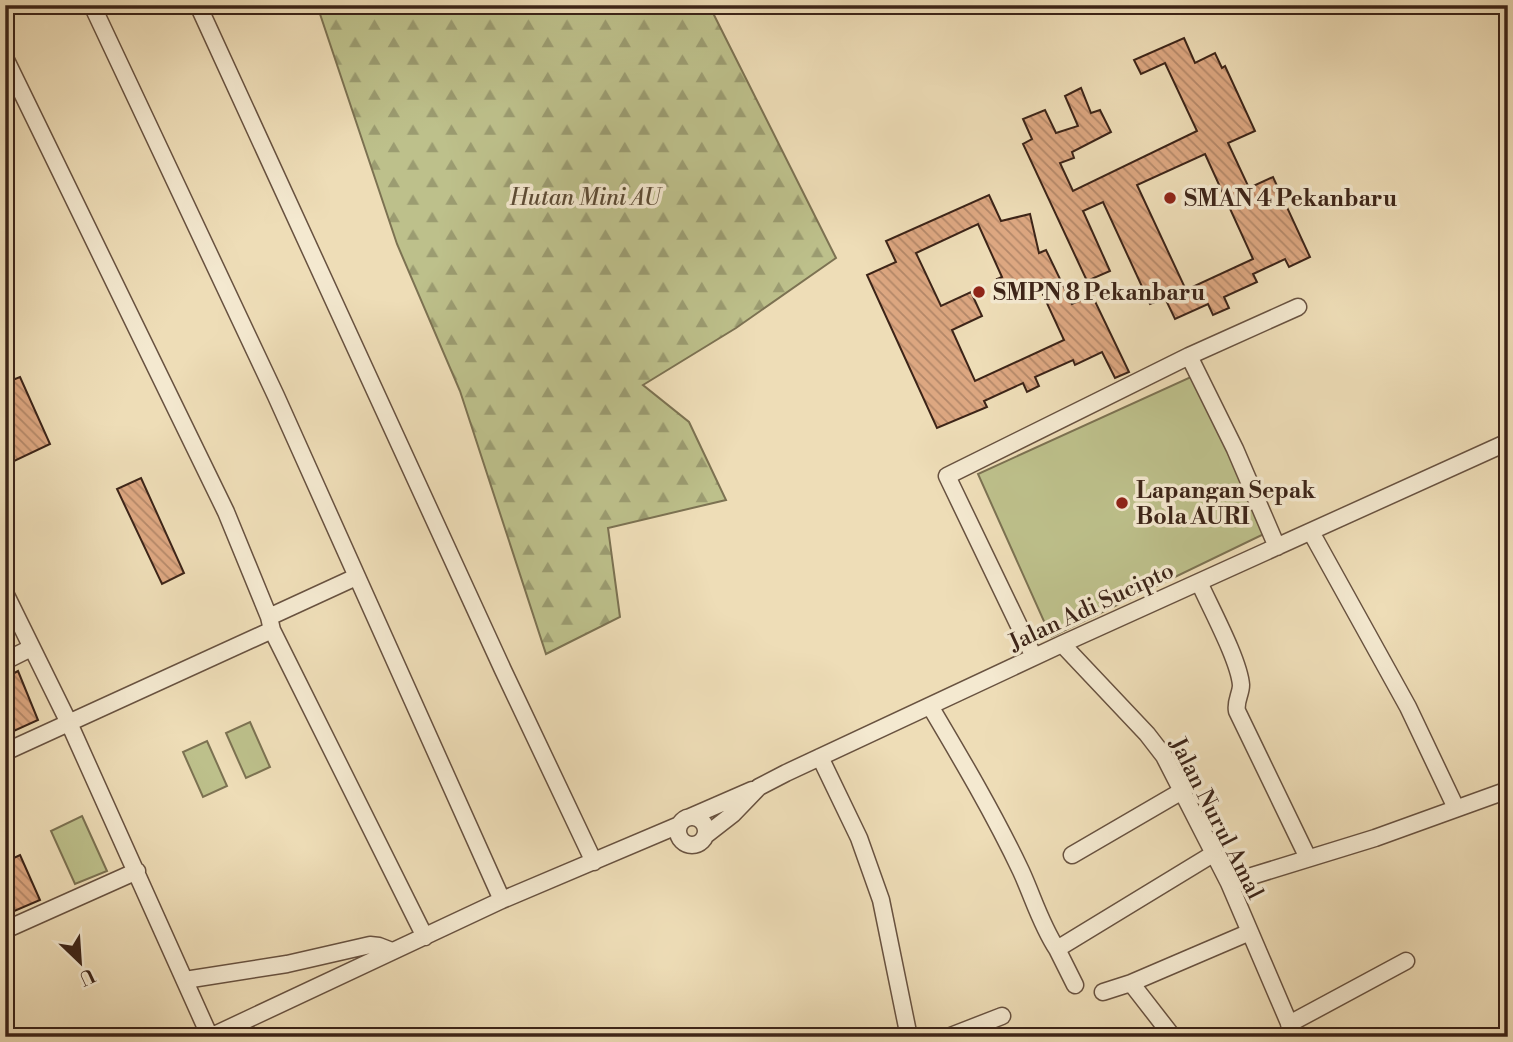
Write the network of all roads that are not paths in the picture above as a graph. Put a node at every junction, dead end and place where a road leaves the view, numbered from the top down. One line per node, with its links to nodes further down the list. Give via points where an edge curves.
1 (92, 5): 9 (street)
2 (198, 5): 30 (street)
3 (5, 58): 12 (street, via 226,512)
4 (1298, 307): 5 (street)
5 (1189, 356): 8 (street); 15 (street, via 947,476)
6 (1508, 442): 7 (street, Jalan Adi Sucipto)
7 (1311, 532): 8 (street, Jalan Adi Sucipto); 24 (street, via 1408,707)
8 (1278, 547): 10 (street, Jalan Adi Sucipto)
9 (356, 577): 12 (street); 33 (street)
10 (1199, 582): 13 (street, Jalan Adi Sucipto); 29 (street, via 1236,665 1241,685 1237,711)
11 (5, 593): 14 (street)
12 (270, 624): 18 (street); 36 (street)
13 (1062, 644): 15 (street, Jalan Adi Sucipto); 23 (street, Jalan Nurul Amal, via 1147,734)
14 (31, 648): 16 (street); 18 (street)
15 (1034, 657): 17 (street, Jalan Adi Sucipto)
16 (5, 661)
17 (930, 706): 20 (street, Jalan Adi Sucipto); 37 (street, via 986,802)
18 (69, 723): 19 (street); 31 (street)
19 (5, 752)
20 (820, 757): 21 (street, Jalan Adi Sucipto); 47 (street, via 859,838 881,900)
21 (759, 787): 25 (street); 26 (street, Jalan Adi Sucipto)
22 (1508, 790): 24 (street)
23 (1182, 791): 27 (street, Jalan Nurul Amal); 28 (street)
24 (1456, 808): 29 (street)
25 (685, 821): 26 (street, via 703,822); 26 (street, via 678,834 688,845 697,845); 30 (street)
26 (706, 835)
27 (1213, 854): 32 (street, Jalan Nurul Amal); 37 (street)
28 (1072, 855)
29 (1308, 859): 32 (street)
30 (594, 862): 33 (street)
31 (137, 871): 34 (street); 40 (street)
32 (1228, 883): 35 (street, Jalan Nurul Amal)
33 (502, 901): 36 (street)
34 (5, 930)
35 (1250, 932): 41 (street); 45 (street, Jalan Nurul Amal)
36 (425, 937): 38 (street)
37 (1057, 949): 42 (street)
38 (392, 951): 40 (street, via 370,945); 46 (street)
39 (1406, 961): 45 (street)
40 (185, 980): 46 (street)
41 (1131, 983): 43 (street); 49 (street)
42 (1074, 985)
43 (1103, 992)
44 (1002, 1016): 48 (street)
45 (1292, 1030)
46 (210, 1037)
47 (909, 1037)
48 (948, 1037)
49 (1173, 1037)

